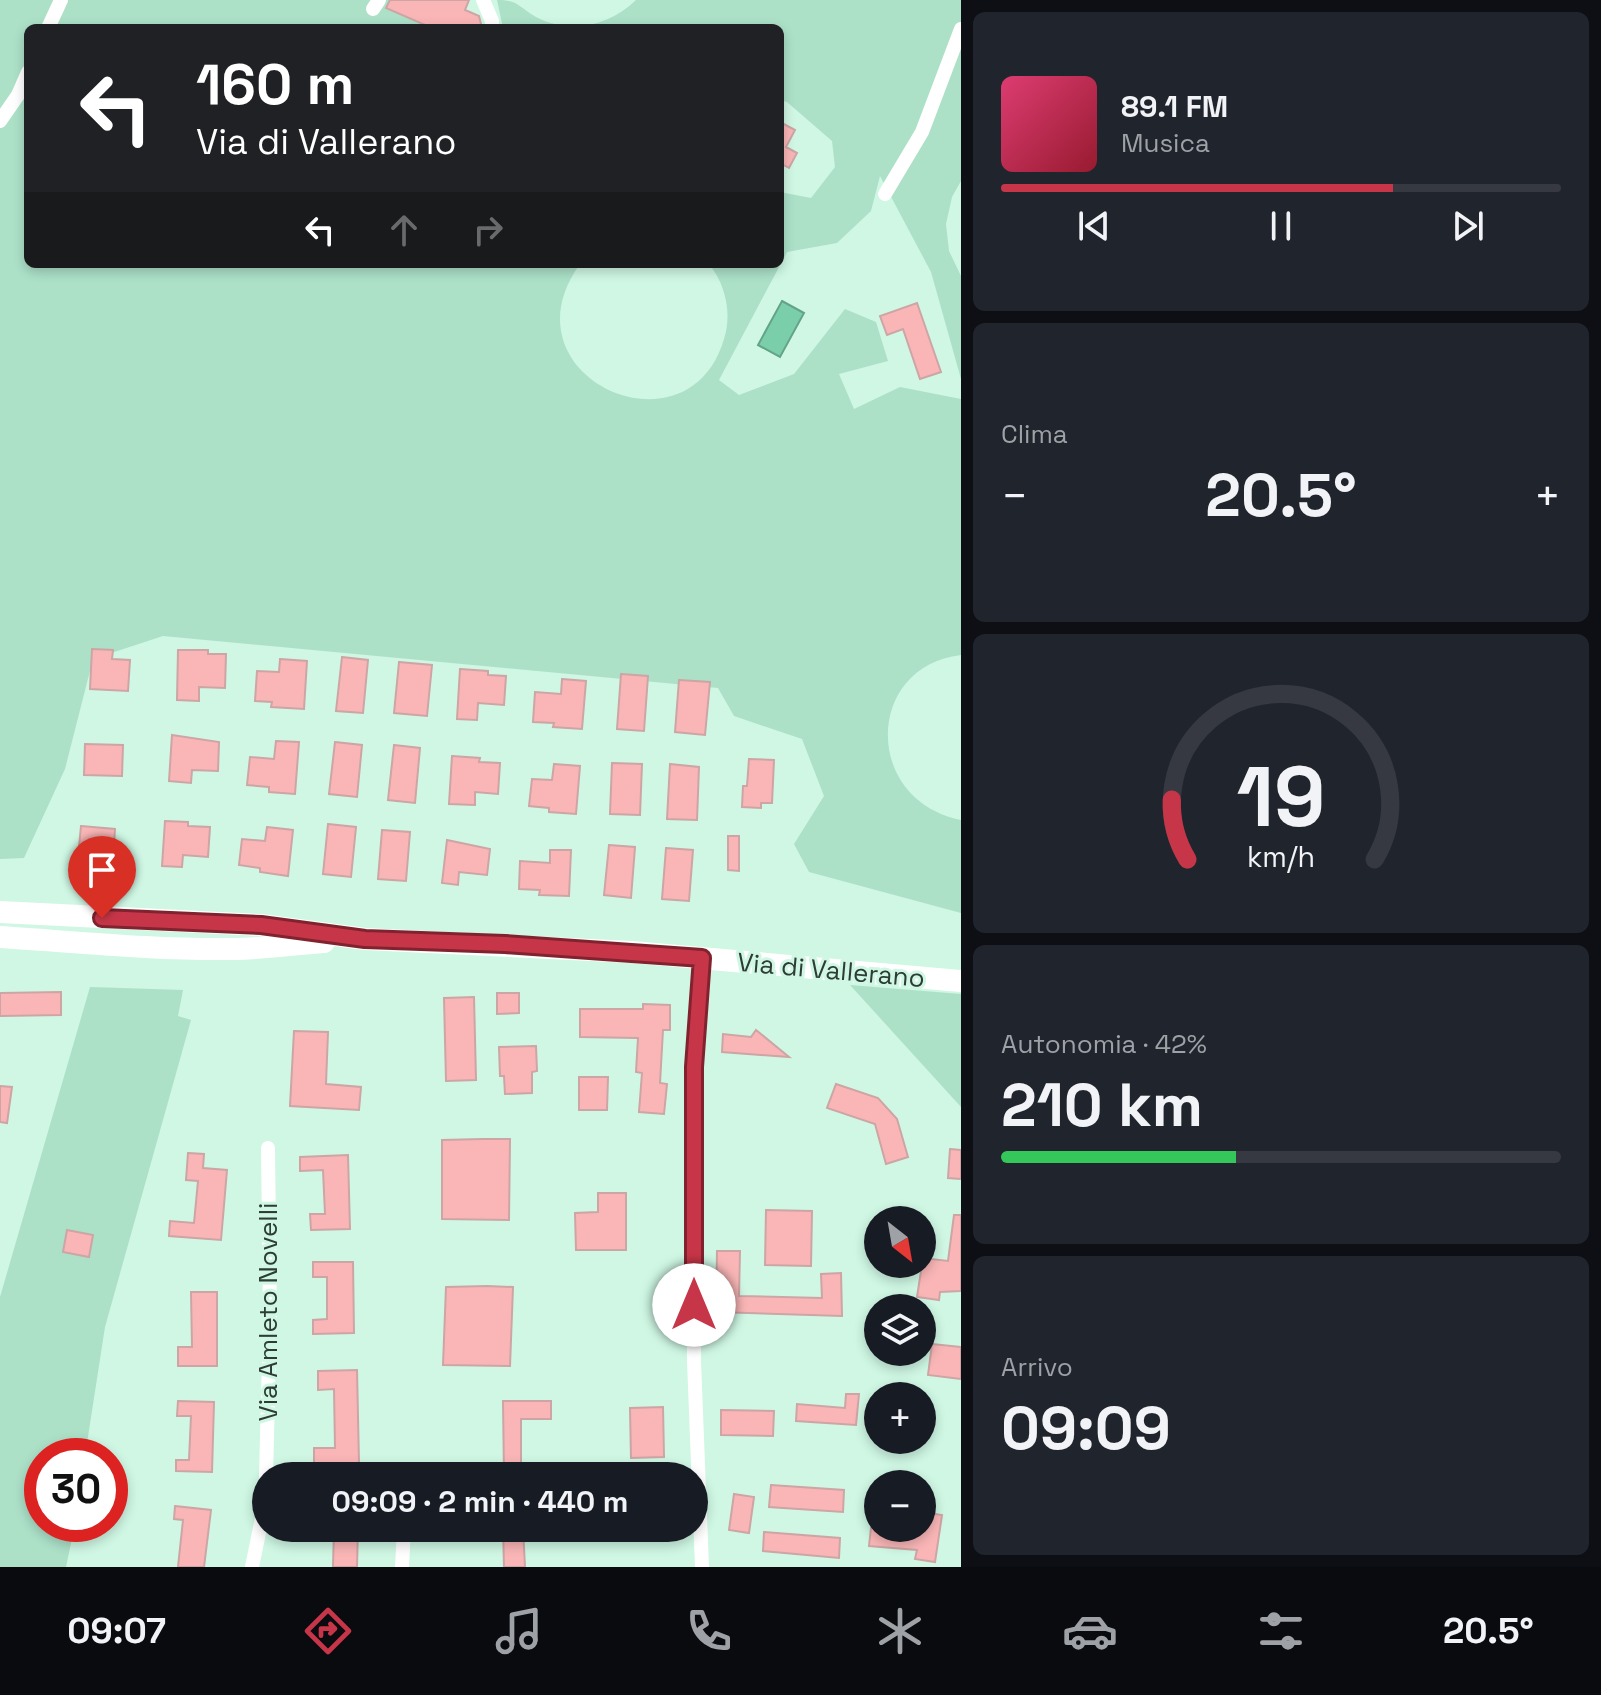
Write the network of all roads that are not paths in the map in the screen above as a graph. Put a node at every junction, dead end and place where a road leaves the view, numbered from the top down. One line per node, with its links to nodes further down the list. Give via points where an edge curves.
1 (61, 0): 3 (street)
2 (483, 0): 4 (street)
3 (50, 24)
4 (492, 24)
5 (961, 29): 8 (street, via 922,132)
6 (24, 81): 7 (street)
7 (0, 121)
8 (885, 194)
9 (0, 912): 11 (street, Via di Vallerano, via 248,924)
10 (0, 937): 11 (street, Via di Vallerano, via 233,949)
11 (365, 939): 12 (street, Via di Vallerano)
12 (702, 958): 13 (street, Via di Vallerano); 20 (street, via 694,1067 694,1361)
13 (961, 981)
14 (268, 1148): 15 (street, Via Amleto Novelli)
15 (266, 1462)
16 (257, 1542): 18 (street, Via Amleto Novelli)
17 (403, 1542): 19 (street)
18 (252, 1567)
19 (402, 1567)
20 (702, 1567)

